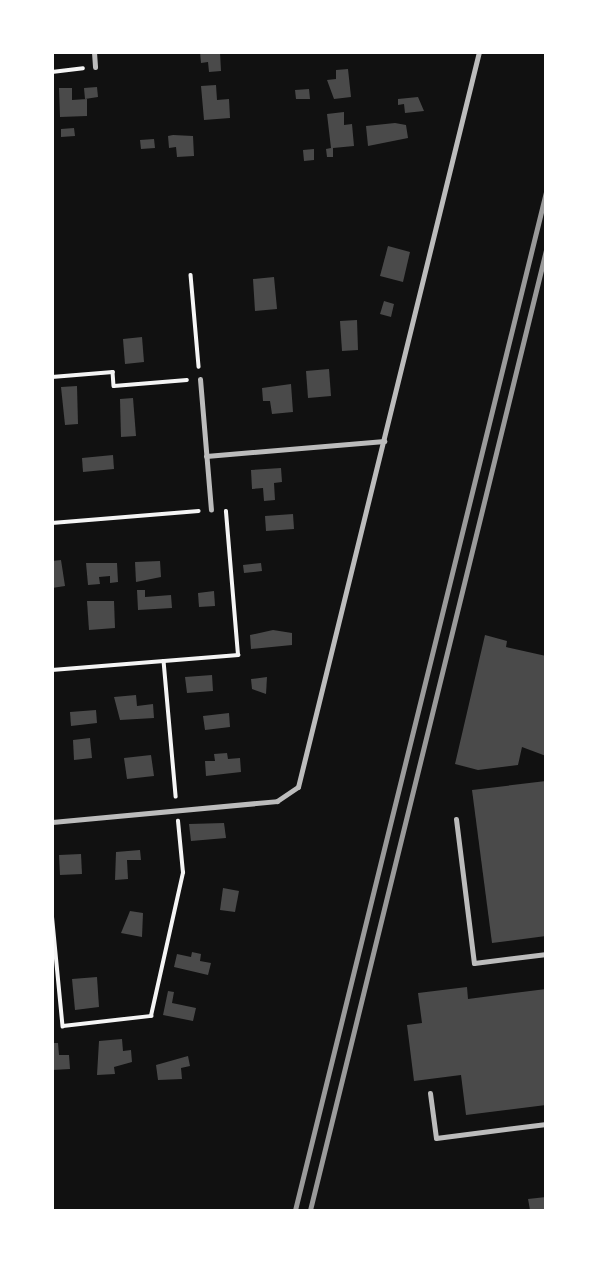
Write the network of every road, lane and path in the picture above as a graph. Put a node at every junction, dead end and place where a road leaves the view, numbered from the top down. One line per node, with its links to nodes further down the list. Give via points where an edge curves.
1 (94, 52): 3 (lane)
2 (480, 52): 8 (lane)
3 (95, 67): 4 (path)
4 (52, 72)
5 (191, 275): 7 (path)
6 (52, 377): 7 (path, via 113,372 114,386)
7 (200, 379): 9 (lane)
8 (384, 441): 9 (lane); 14 (lane, via 298,787 277,801)
9 (206, 456): 10 (lane)
10 (211, 510): 11 (path); 12 (path, via 226,509 238,655)
11 (52, 523)
12 (164, 662): 13 (path); 14 (path)
13 (52, 670)
14 (177, 811): 16 (lane); 17 (path, via 183,873 151,1016 63,1026)
15 (456, 820): 18 (lane, via 474,963)
16 (52, 822)
17 (52, 912)
18 (545, 954)
19 (430, 1094): 20 (lane, via 436,1138)
20 (545, 1124)

